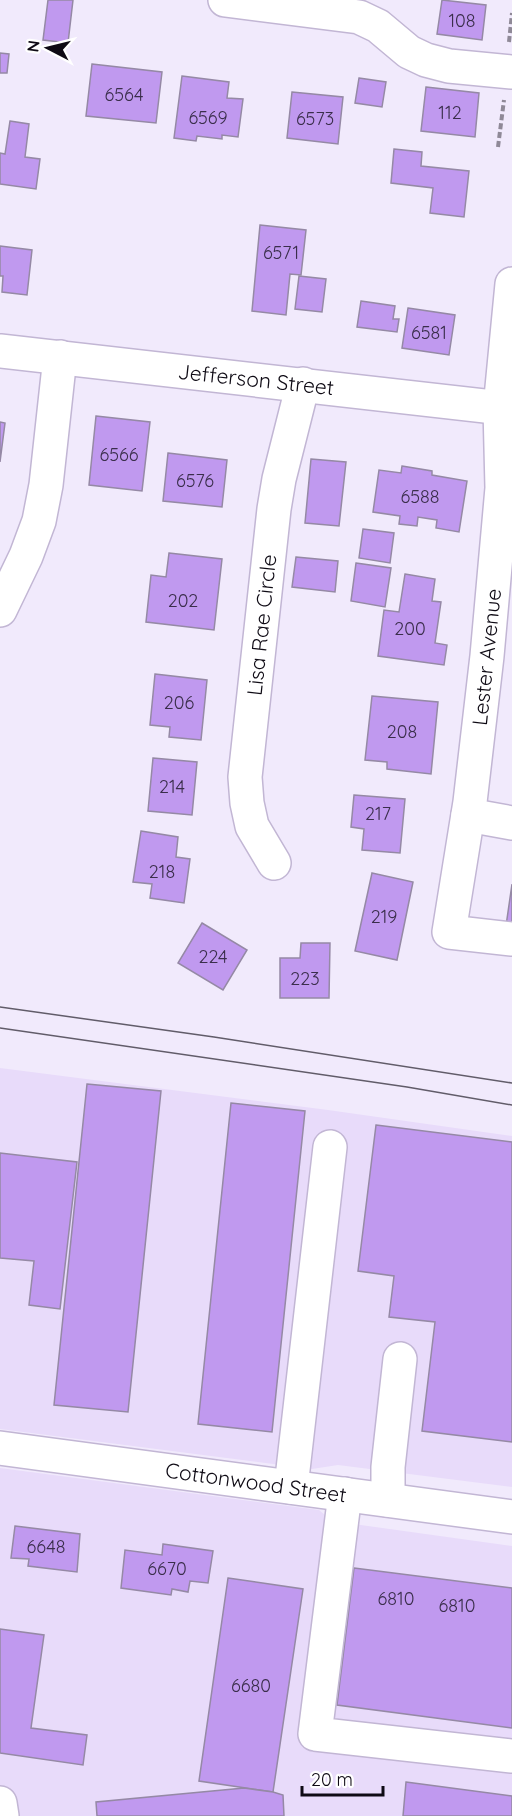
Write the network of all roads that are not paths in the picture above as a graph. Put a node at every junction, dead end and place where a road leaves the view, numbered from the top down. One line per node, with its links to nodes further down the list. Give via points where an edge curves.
1 (225, 0): 2 (street, via 359,18 378,26 409,52 426,60)
2 (508, 82)
3 (512, 284): 7 (street, Lester Avenue)
4 (0, 351): 5 (street, Jefferson Street)
5 (60, 357): 6 (street, Jefferson Street); 8 (street, via 39,521)
6 (303, 384): 7 (street, Jefferson Street); 11 (street, Lisa Rae Circle, via 274,509 245,777 252,826)
7 (506, 409): 9 (street, Lester Avenue, via 487,656)
8 (0, 610)
9 (468, 815): 10 (street); 12 (street, Lester Avenue, via 449,932)
10 (512, 823)
11 (274, 862)
12 (512, 939)
13 (330, 1147): 16 (street)
14 (400, 1359): 18 (street)
15 (0, 1448): 16 (street, Cottonwood Street)
16 (291, 1487): 17 (street, Cottonwood Street)
17 (345, 1494): 18 (street, Cottonwood Street); 20 (street, via 315,1734)
18 (388, 1500): 19 (street, Cottonwood Street)
19 (512, 1517)
20 (512, 1756)
21 (0, 1803): 22 (street)
22 (2, 1816)

